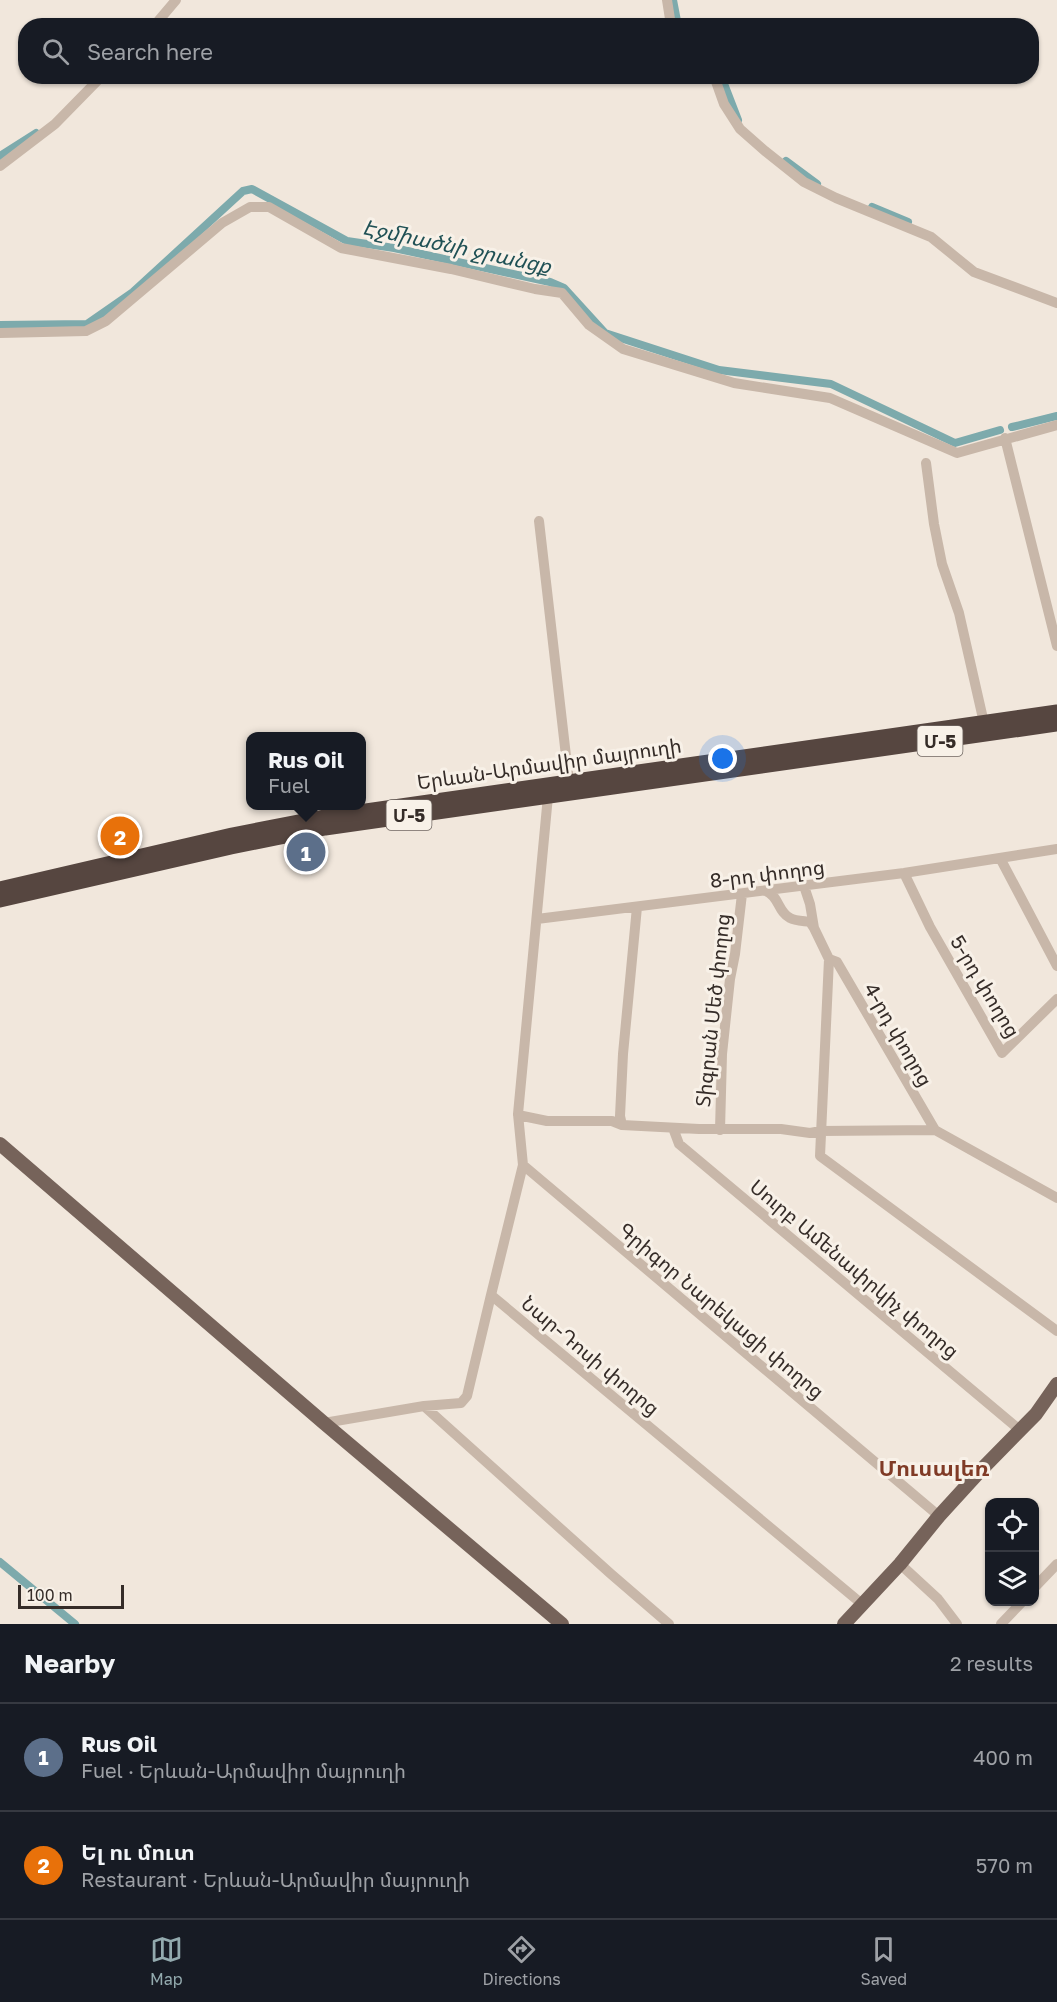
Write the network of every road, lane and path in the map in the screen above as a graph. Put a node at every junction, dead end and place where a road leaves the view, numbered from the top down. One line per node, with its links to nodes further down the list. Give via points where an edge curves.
1 (176, 0): 3 (street)
2 (667, 0): 4 (street)
3 (161, 18)
4 (670, 18)
5 (94, 84): 7 (street, via 55,124)
6 (717, 84): 8 (street, via 740,129 804,182 931,237 974,272)
7 (0, 166)
8 (1057, 303)
9 (0, 333): 11 (street, via 86,331 106,321 222,223 250,207 269,207 341,249 562,293 589,325 623,349 734,383 830,398 957,453)
10 (1057, 425): 11 (street)
11 (1005, 438): 14 (street)
12 (926, 463): 16 (street, via 942,564 959,613)
13 (539, 522): 19 (street)
14 (1057, 646)
15 (1057, 712): 16 (highway, Մ-5)
16 (984, 723): 18 (highway, Մ-5)
17 (1057, 724): 18 (highway, Մ-5)
18 (823, 752): 19 (highway, Երևան-Արմավիր մայրուղի / Մ-5); 20 (highway, Երևան-Արմավիր մայրուղի / Մ-5)
19 (569, 782): 25 (highway, Երևան-Արմավիր մայրուղի / Մ-5, via 324,817 232,835)
20 (548, 796): 25 (highway, Երևան-Արմավիր մայրուղի / Մ-5, via 325,828); 30 (street)
21 (1057, 849): 22 (street, 8-րդ փողոց)
22 (1000, 858): 23 (street, 8-րդ փողոց); 33 (street)
23 (904, 873): 24 (street, 8-րդ փողոց); 34 (street, 5-րդ փողոց, via 1002,1053)
24 (804, 886): 26 (street, 8-րդ փողոց); 31 (street)
25 (28, 888): 28 (highway, Երևան-Արմավիր մայրուղի / Մ-5)
26 (766, 891): 27 (street, 8-րդ փողոց); 31 (street, via 791,919 810,922)
27 (742, 894): 29 (street, 8-րդ փողոց); 38 (street, Տիգրան Մեծ փողոց, via 722,1054)
28 (0, 895)
29 (638, 907): 30 (street, 8-րդ փողոց); 36 (street, via 623,1054)
30 (537, 919): 35 (street)
31 (814, 928): 32 (street)
32 (829, 959): 39 (street, 4-րդ փողոց, via 837,962); 40 (street)
33 (1057, 966)
34 (1057, 999)
35 (518, 1115): 36 (street, Տիգրան Մեծ փողոց, via 547,1121 612,1121); 42 (street)
36 (622, 1125): 37 (street, Տիգրան Մեծ փողոց)
37 (673, 1128): 38 (street, Տիգրան Մեծ փողոց); 49 (street, Սուրբ Ամենափրկիչ փողոց, via 679,1144)
38 (720, 1130): 40 (street, Տիգրան Մեծ փողոց)
39 (935, 1130): 40 (street, Տիգրան Մեծ փողոց); 43 (street)
40 (821, 1131): 45 (street, via 820,1156)
41 (0, 1144): 48 (main road)
42 (523, 1165): 44 (street); 50 (street, Գրիգոր Նարեկացի փողոց)
43 (1057, 1198)
44 (491, 1295): 47 (street, Նար-Դոսի փողոց, via 467,1396 461,1403); 54 (street, Նար-Դոսի փողոց)
45 (1057, 1331)
46 (1057, 1384): 49 (main road)
47 (424, 1406): 48 (street, Նար-Դոսի փողոց); 57 (street)
48 (324, 1423): 56 (main road)
49 (1021, 1431): 50 (main road)
50 (939, 1516): 51 (main road)
51 (900, 1564): 54 (main road); 59 (street, via 938,1599)
52 (1057, 1564): 53 (street)
53 (1039, 1584)
54 (862, 1604): 58 (main road)
55 (1018, 1606): 60 (street)
56 (561, 1624)
57 (669, 1624)
58 (844, 1624)
59 (957, 1624)
60 (1001, 1624)

